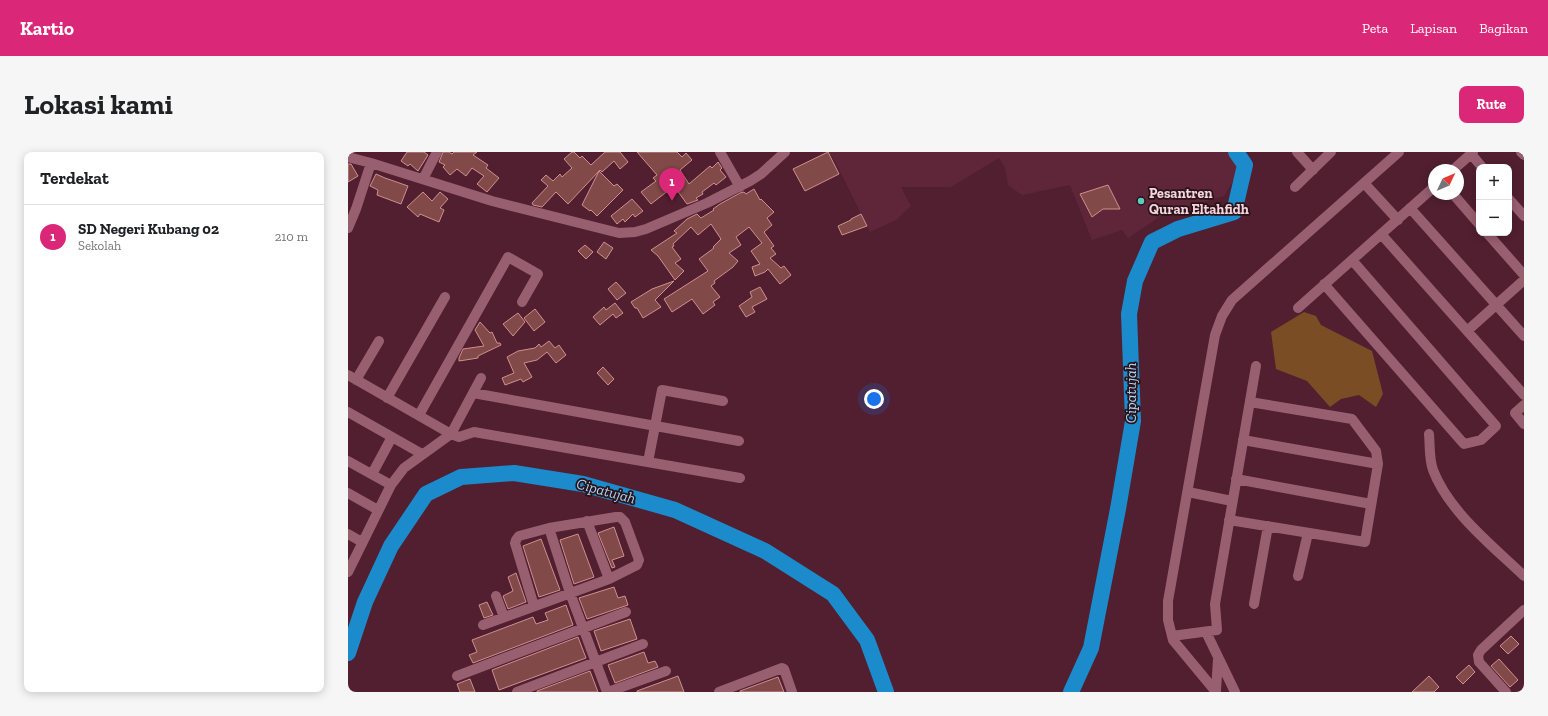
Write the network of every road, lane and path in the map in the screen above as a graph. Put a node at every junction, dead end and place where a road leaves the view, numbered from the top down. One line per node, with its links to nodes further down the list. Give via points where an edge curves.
1 (437, 152): 15 (street)
2 (720, 152): 17 (street)
3 (785, 152): 17 (street, via 761,174)
4 (1298, 152): 14 (street)
5 (1331, 152): 14 (street)
6 (1399, 152): 16 (street)
7 (1521, 152): 9 (street)
8 (1472, 153): 12 (street); 13 (street)
9 (1524, 155)
10 (348, 157): 11 (street)
11 (371, 163): 15 (street); 26 (street)
12 (1460, 164)
13 (1480, 164)
14 (1313, 170): 18 (street)
15 (423, 179): 17 (street, via 492,202 619,233 646,229)
16 (1364, 183): 24 (street); 66 (street, via 1232,300 1222,316 1216,335)
17 (740, 187)
18 (1295, 187)
19 (1428, 192): 22 (street)
20 (1457, 200): 25 (street)
21 (1510, 200): 23 (street)
22 (1410, 208): 24 (street); 35 (street)
23 (1524, 216)
24 (1398, 220): 27 (street)
25 (1476, 221)
26 (348, 228)
27 (1381, 234): 29 (street); 37 (street)
28 (1490, 236): 30 (street)
29 (1352, 260): 32 (street); 32 (street, via 1496,426 1481,440 1464,444)
30 (1524, 275)
31 (1524, 280): 35 (street)
32 (1324, 284): 36 (street)
33 (445, 297): 45 (street)
34 (522, 302): 50 (street, via 538,274 508,257)
35 (1496, 304): 37 (street); 38 (street)
36 (1298, 308)
37 (1467, 331): 44 (street)
38 (1524, 336)
39 (379, 341): 41 (street)
40 (1256, 366): 47 (street)
41 (352, 378): 45 (street)
42 (481, 378): 43 (street)
43 (473, 393): 52 (street); 53 (street)
44 (1524, 395)
45 (387, 398): 50 (street)
46 (723, 402): 52 (street, via 662,390)
47 (1250, 402): 56 (street); 61 (street, via 1352,419 1376,451)
48 (1524, 405): 51 (street, via 1515,413)
49 (348, 412): 55 (street)
50 (419, 415): 53 (street)
51 (1524, 424)
52 (655, 426): 57 (street); 60 (street)
53 (451, 434): 58 (street); 60 (street, via 460,437 474,432)
54 (1429, 434): 80 (street, via 1433,469 1449,498 1478,532)
55 (392, 437): 58 (street); 62 (street)
56 (1243, 440): 61 (street); 64 (street)
57 (739, 441)
58 (422, 454): 65 (street, via 404,468)
59 (348, 461): 62 (street)
60 (648, 462): 63 (street)
61 (1378, 464): 69 (street)
62 (372, 474): 65 (street)
63 (740, 478)
64 (1236, 479): 68 (street); 69 (street)
65 (391, 485): 70 (street)
66 (1188, 492): 68 (street); 92 (street, via 1168,601 1168,620)
67 (348, 494): 70 (street)
68 (1232, 500): 71 (street)
69 (1371, 504): 75 (street, via 1365,542)
70 (378, 510): 77 (street)
71 (1229, 520): 73 (street); 91 (street, via 1215,604 1217,630)
72 (587, 522): 74 (street); 81 (street); 81 (street, via 616,517 623,519 639,557 637,565)
73 (1268, 526): 75 (street); 84 (street)
74 (549, 528): 82 (street); 85 (street, via 519,536 515,543)
75 (1308, 533): 79 (street)
76 (348, 534): 77 (street)
77 (362, 542): 78 (street)
78 (348, 572)
79 (1298, 576)
80 (1524, 576)
81 (609, 579): 82 (street)
82 (570, 593): 85 (street); 90 (street)
83 (496, 596): 88 (street)
84 (1254, 604)
85 (534, 606): 88 (street)
86 (1524, 610): 104 (street, via 1478,655 1479,662)
87 (626, 612): 90 (street)
88 (504, 617): 89 (street)
89 (483, 625)
90 (584, 628): 95 (street); 97 (street)
91 (1206, 632): 92 (street); 94 (street)
92 (1172, 636): 102 (street)
93 (643, 644): 95 (street)
94 (1218, 657): 102 (street); 103 (street)
95 (596, 662): 98 (street); 99 (street)
96 (666, 671): 99 (street)
97 (457, 676)
98 (517, 692)
99 (608, 692)
100 (719, 692): 101 (street, via 782,668)
101 (792, 692)
102 (1216, 692)
103 (1235, 692)
104 (1506, 692)

